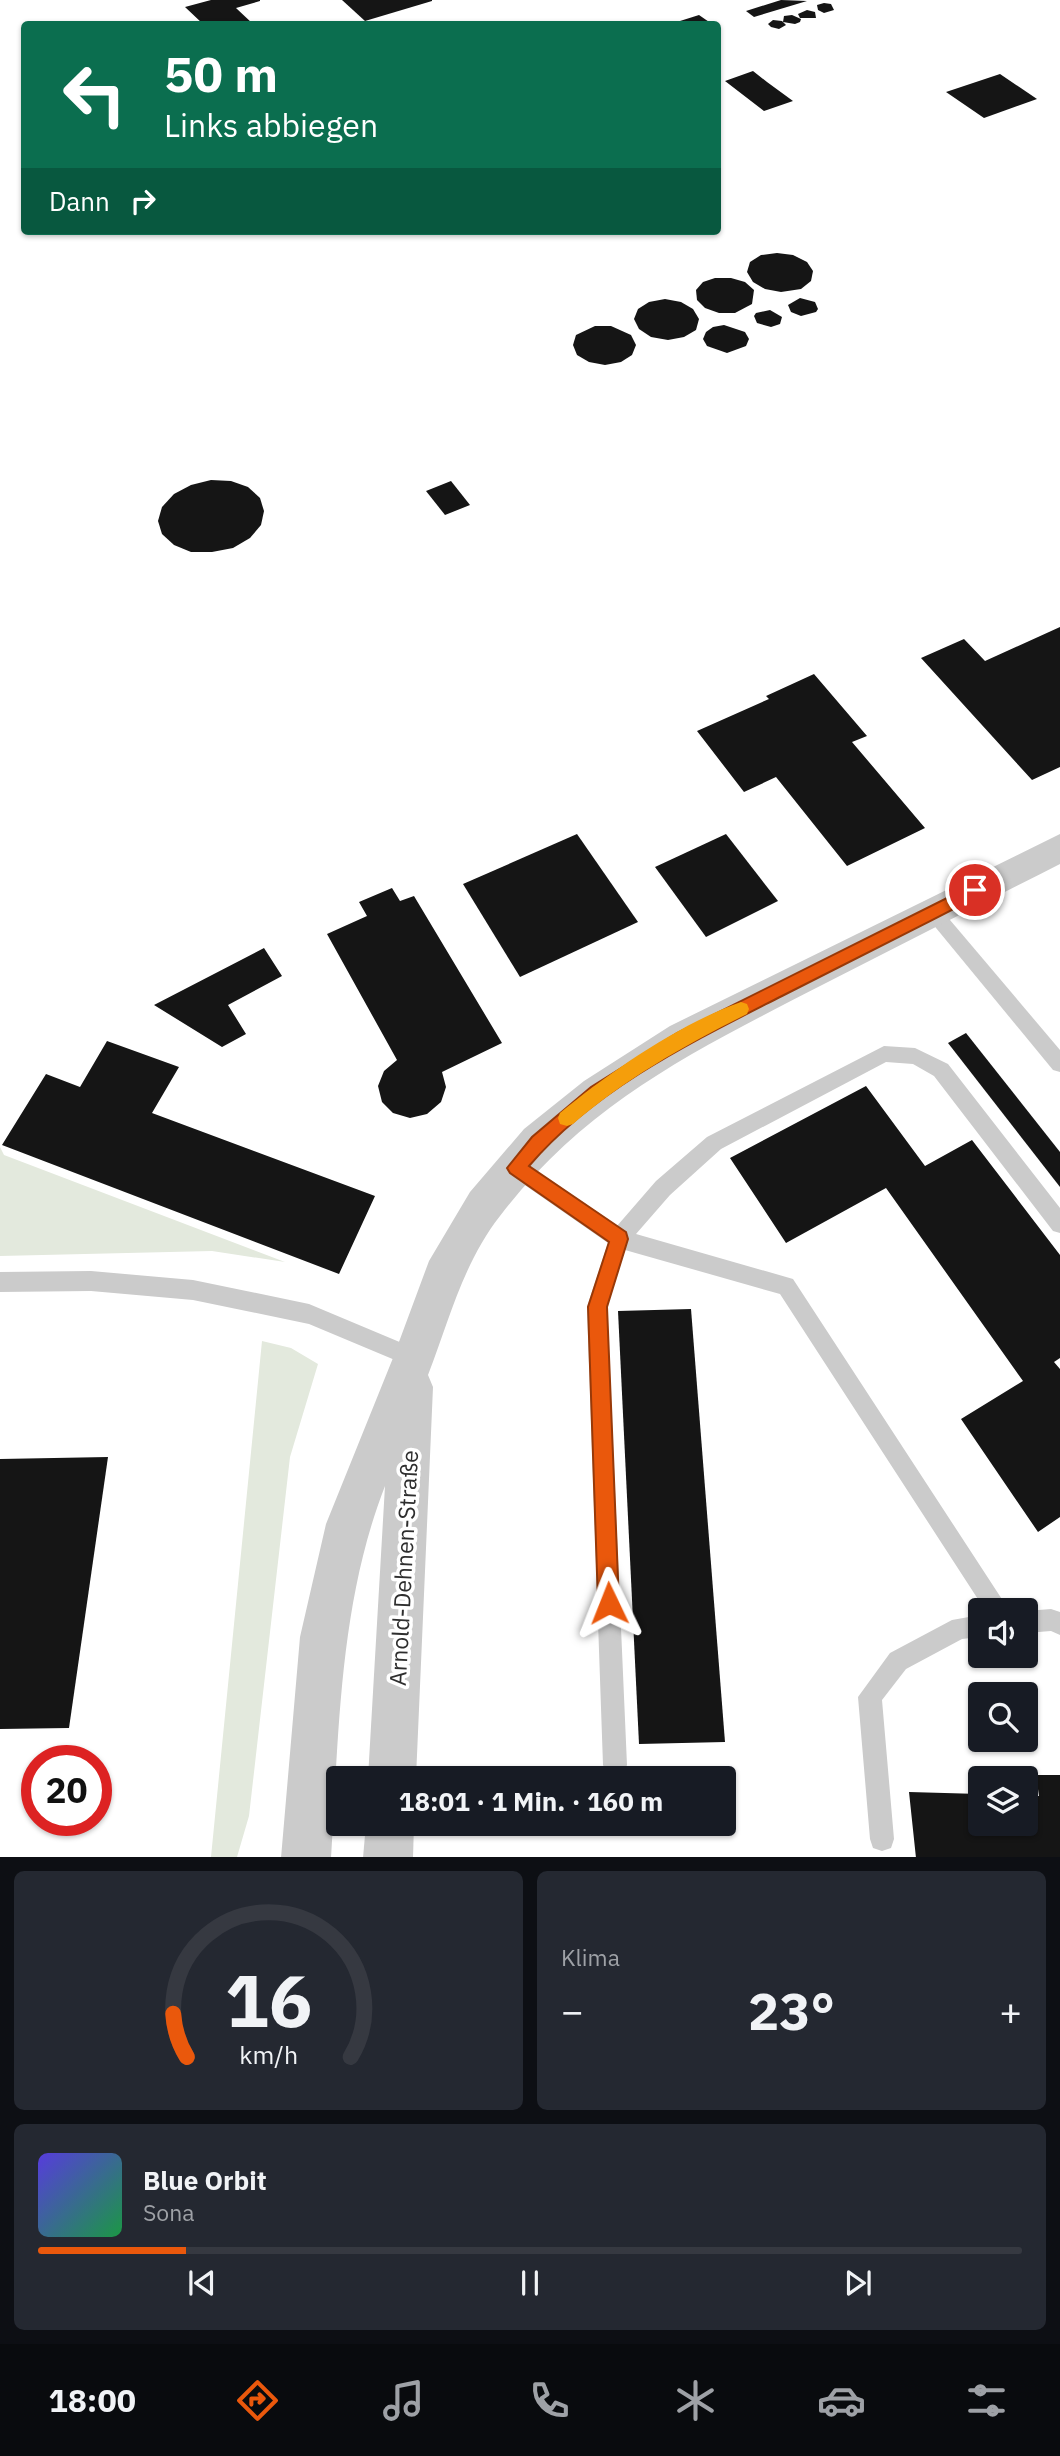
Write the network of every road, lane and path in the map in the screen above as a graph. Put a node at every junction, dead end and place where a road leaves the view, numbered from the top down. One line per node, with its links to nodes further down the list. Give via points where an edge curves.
1 (1060, 848): 2 (street, Arnold-Dehnen-Straße)
2 (933, 912): 3 (lane); 4 (street, Arnold-Dehnen-Straße, via 683,1038 597,1093 538,1142)
3 (1060, 1064)
4 (516, 1168): 6 (lane); 8 (street, Arnold-Dehnen-Straße, via 484,1205 443,1275)
5 (1060, 1224): 6 (lane, via 941,1070 915,1056 884,1054 715,1143 663,1188)
6 (619, 1239): 9 (lane, via 786,1286); 13 (lane, via 597,1307)
7 (0, 1282): 8 (lane, via 91,1281 193,1290 309,1314)
8 (414, 1358): 14 (street, Arnold-Dehnen-Straße); 17 (street, Arnold-Dehnen-Straße, via 348,1524 323,1637)
9 (990, 1598)
10 (1038, 1621): 11 (lane)
11 (1060, 1624)
12 (968, 1627): 16 (lane, via 898,1661 870,1697)
13 (615, 1765)
14 (393, 1766)
15 (389, 1836): 18 (street)
16 (882, 1839)
17 (306, 1857)
18 (388, 1857)

